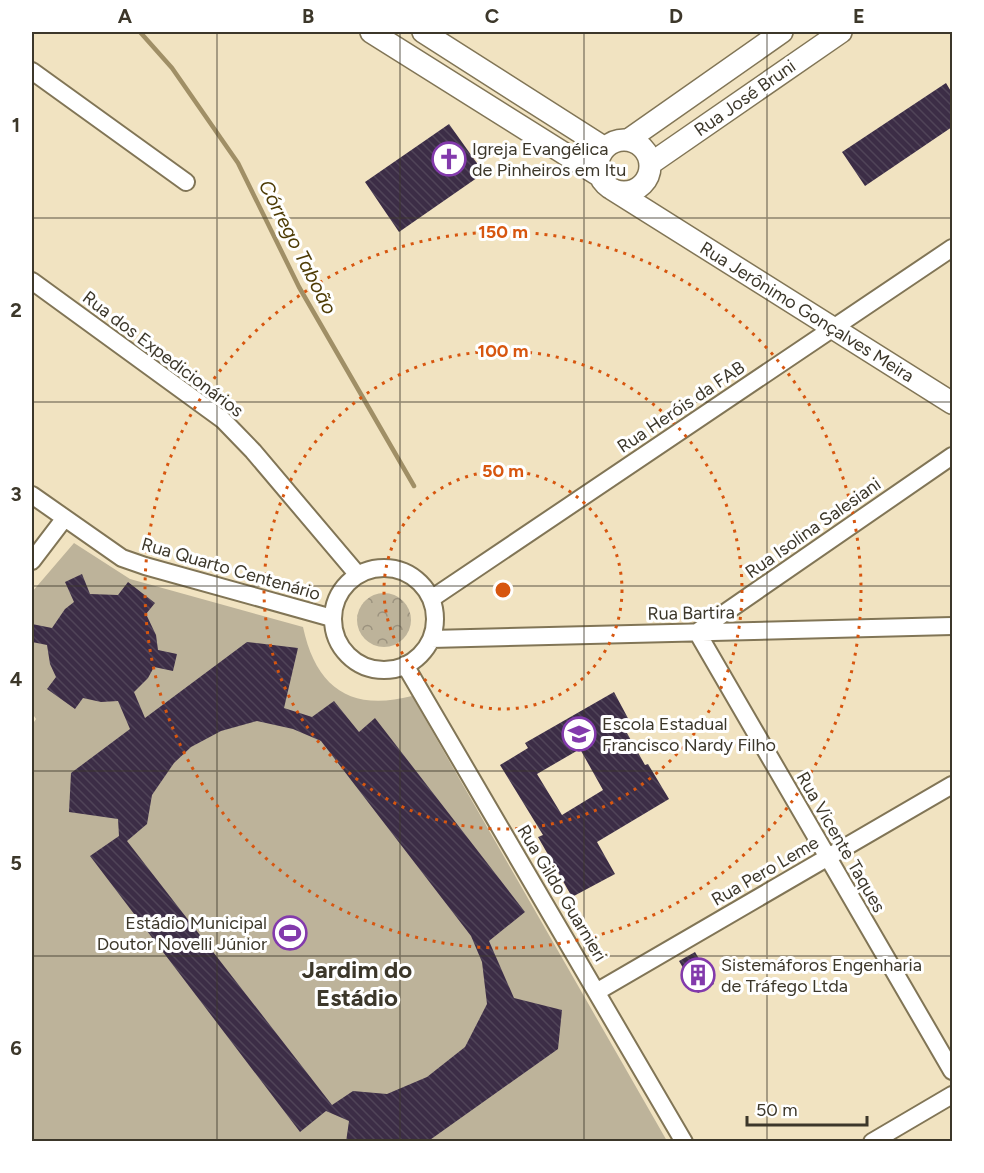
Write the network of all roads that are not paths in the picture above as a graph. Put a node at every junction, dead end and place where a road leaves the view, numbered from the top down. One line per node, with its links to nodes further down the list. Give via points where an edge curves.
1 (370, 32): 10 (street, Rua Jerônimo Gonçalves Meira)
2 (423, 32): 7 (street)
3 (782, 32): 6 (street, Rua José Bruni)
4 (840, 32): 8 (street, Rua José Bruni)
5 (32, 71): 9 (street)
6 (628, 140): 7 (street); 8 (street, via 644,148)
7 (605, 148): 10 (street, via 598,166)
8 (650, 169): 10 (street, via 638,188 620,192); 11 (street)
9 (186, 182)
10 (606, 183): 11 (street, Rua Jerônimo Gonçalves Meira)
11 (661, 221): 14 (street, Rua Jerônimo Gonçalves Meira)
12 (952, 248): 14 (street, Rua Heróis da FAB)
13 (32, 281): 20 (street, Rua dos Expedicionários, via 223,420)
14 (834, 328): 15 (street, Rua Jerônimo Gonçalves Meira); 21 (street, Rua Heróis da FAB)
15 (952, 403)
16 (952, 456): 24 (street, Rua Isolina Salesiani)
17 (32, 495): 18 (street, Rua Quarto Centenário)
18 (64, 519): 19 (street); 22 (street, Rua Quarto Centenário, via 129,561)
19 (32, 561)
20 (358, 575): 21 (street, via 394,569 416,580); 22 (street, via 339,593)
21 (431, 599): 25 (street, via 435,619)
22 (332, 618): 26 (street, via 340,646 356,661 376,669)
23 (952, 626): 24 (street, Rua Bartira)
24 (697, 632): 25 (street, Rua Bartira); 28 (street, Rua Vicente Taques)
25 (431, 639): 26 (street)
26 (405, 665): 29 (street, Rua Gildo Guarnieri)
27 (952, 785): 28 (street, Rua Pero Leme)
28 (828, 857): 29 (street, Rua Pero Leme); 30 (street, Rua Vicente Taques)
29 (598, 991): 32 (street, Rua Gildo Guarnieri)
30 (952, 1071)
31 (952, 1095): 33 (street)
32 (684, 1142)
33 (872, 1142)

